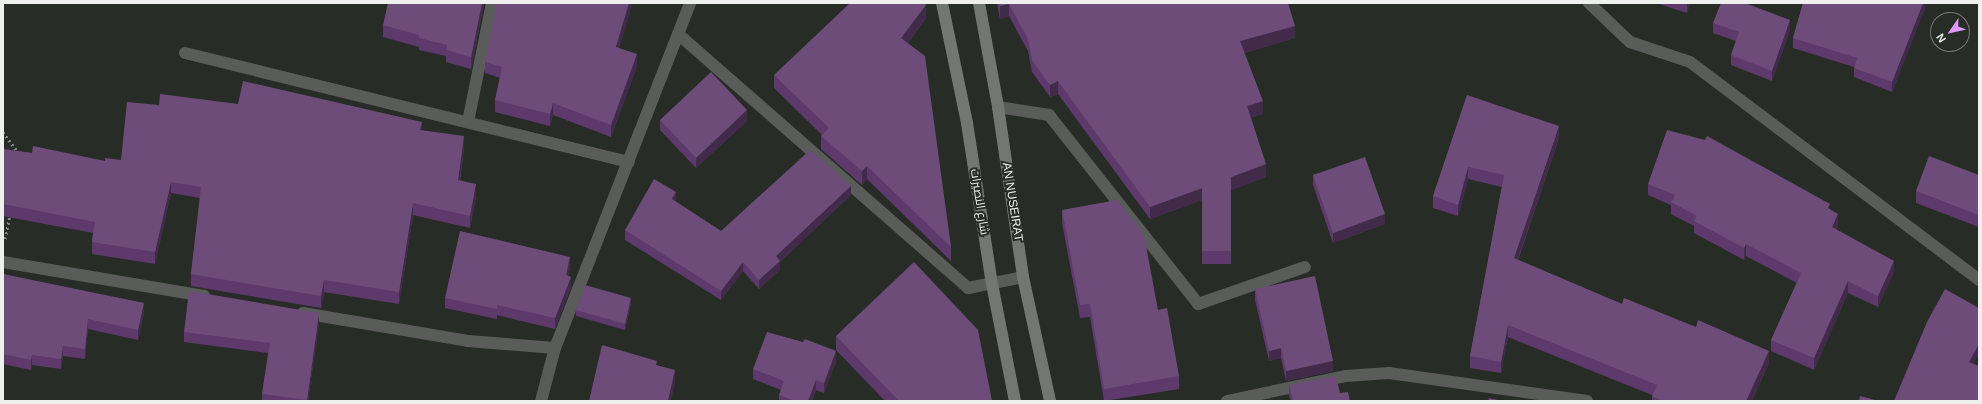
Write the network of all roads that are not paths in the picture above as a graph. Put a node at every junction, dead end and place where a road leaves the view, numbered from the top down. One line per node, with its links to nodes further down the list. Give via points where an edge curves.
1 (492, 3): 9 (street)
2 (690, 3): 6 (street)
3 (942, 3): 15 (main road, شارع النصيرات, via 968,123)
4 (979, 3): 8 (main road, AN NUSEIRAT)
5 (1589, 3): 14 (street, via 1630,42 1690,62)
6 (678, 34): 10 (street); 15 (street, via 968,288)
7 (185, 54): 9 (street)
8 (998, 107): 12 (street, via 1049,115 1198,304); 13 (main road, AN NUSEIRAT)
9 (468, 122): 10 (street)
10 (629, 162): 18 (street)
11 (3, 262): 16 (street)
12 (1305, 267)
13 (1023, 276): 15 (street); 21 (main road, AN NUSEIRAT)
14 (1979, 280)
15 (992, 284): 20 (main road, شارع النصيرات)
16 (216, 298)
17 (287, 311): 18 (street, via 468,341)
18 (555, 348): 19 (street)
19 (541, 401)
20 (1016, 401)
21 (1050, 401)
22 (1227, 401): 23 (street, via 1346,376 1389,373)
23 (1587, 401)

